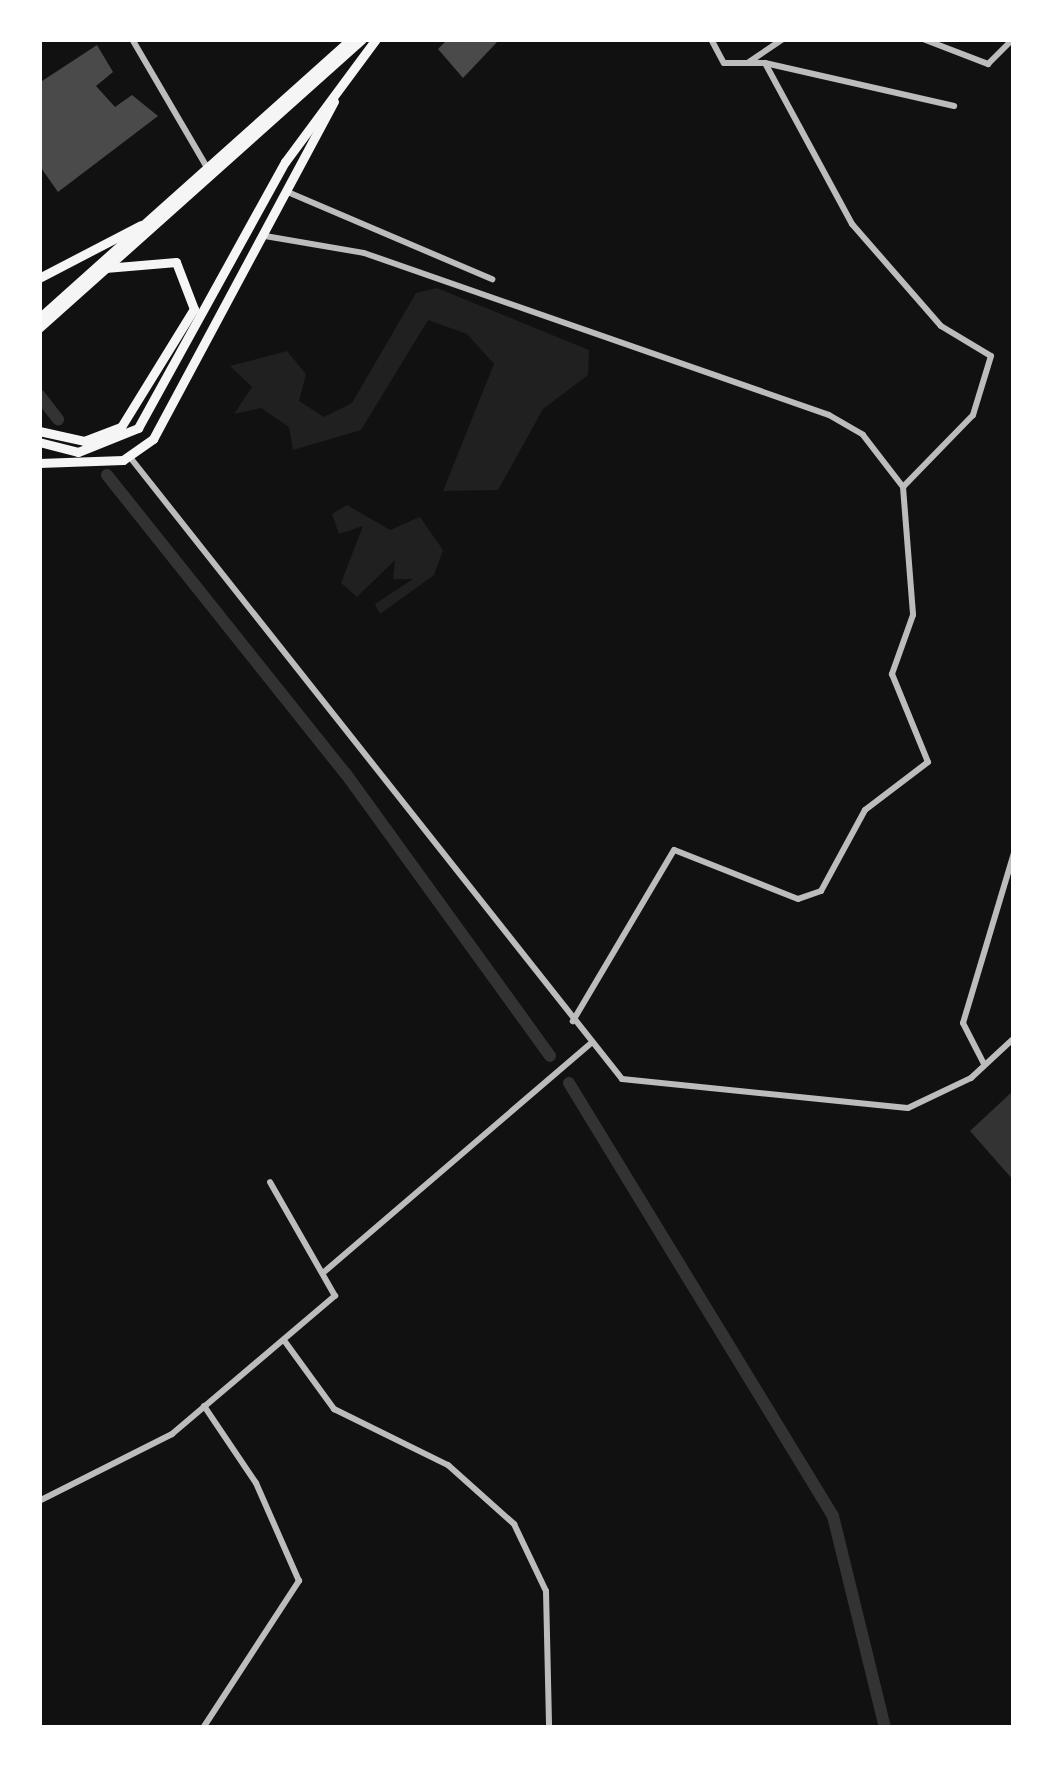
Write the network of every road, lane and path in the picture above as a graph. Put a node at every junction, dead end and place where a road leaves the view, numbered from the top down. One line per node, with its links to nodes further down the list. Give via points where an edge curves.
1 (132, 39): 13 (street)
2 (351, 39): 13 (main road)
3 (362, 39): 17 (main road)
4 (376, 39): 11 (main road)
5 (711, 39): 9 (street, via 724,63)
6 (782, 39): 9 (street)
7 (922, 39): 8 (street, via 988,64)
8 (1012, 39)
9 (748, 62): 10 (street)
10 (765, 63): 12 (street); 26 (street, via 843,213 941,326 991,356 973,415)
11 (339, 94): 14 (main road); 23 (main road, via 284,162 221,290 138,428 77,452)
12 (954, 106)
13 (208, 169): 15 (main road)
14 (290, 193): 16 (main road); 19 (street)
15 (147, 222): 18 (main road); 20 (main road)
16 (266, 236): 24 (main road, via 187,384); 26 (street, via 364,253 829,415 863,435)
17 (105, 268): 21 (main road); 22 (main road, via 176,262 197,295 121,427 84,441)
18 (39, 278)
19 (492, 279)
20 (39, 318)
21 (39, 328)
22 (39, 431)
23 (39, 442)
24 (129, 456): 25 (main road); 28 (street)
25 (39, 463)
26 (903, 487): 28 (street, via 914,596 892,674 928,762 865,810 821,891 798,898 674,850)
27 (1014, 853): 31 (street, via 963,1023)
28 (573, 1021): 30 (street)
29 (1014, 1038): 31 (street)
30 (590, 1044): 31 (street, via 642,1087 908,1108); 33 (street)
31 (985, 1065)
32 (270, 1181): 33 (street)
33 (323, 1273): 34 (street, via 335,1296)
34 (286, 1343): 35 (street); 38 (street, via 334,1409 448,1465 514,1524 546,1591)
35 (204, 1406): 36 (street, via 92,1483); 37 (street, via 256,1483 299,1587)
36 (39, 1501)
37 (203, 1728)
38 (549, 1728)

